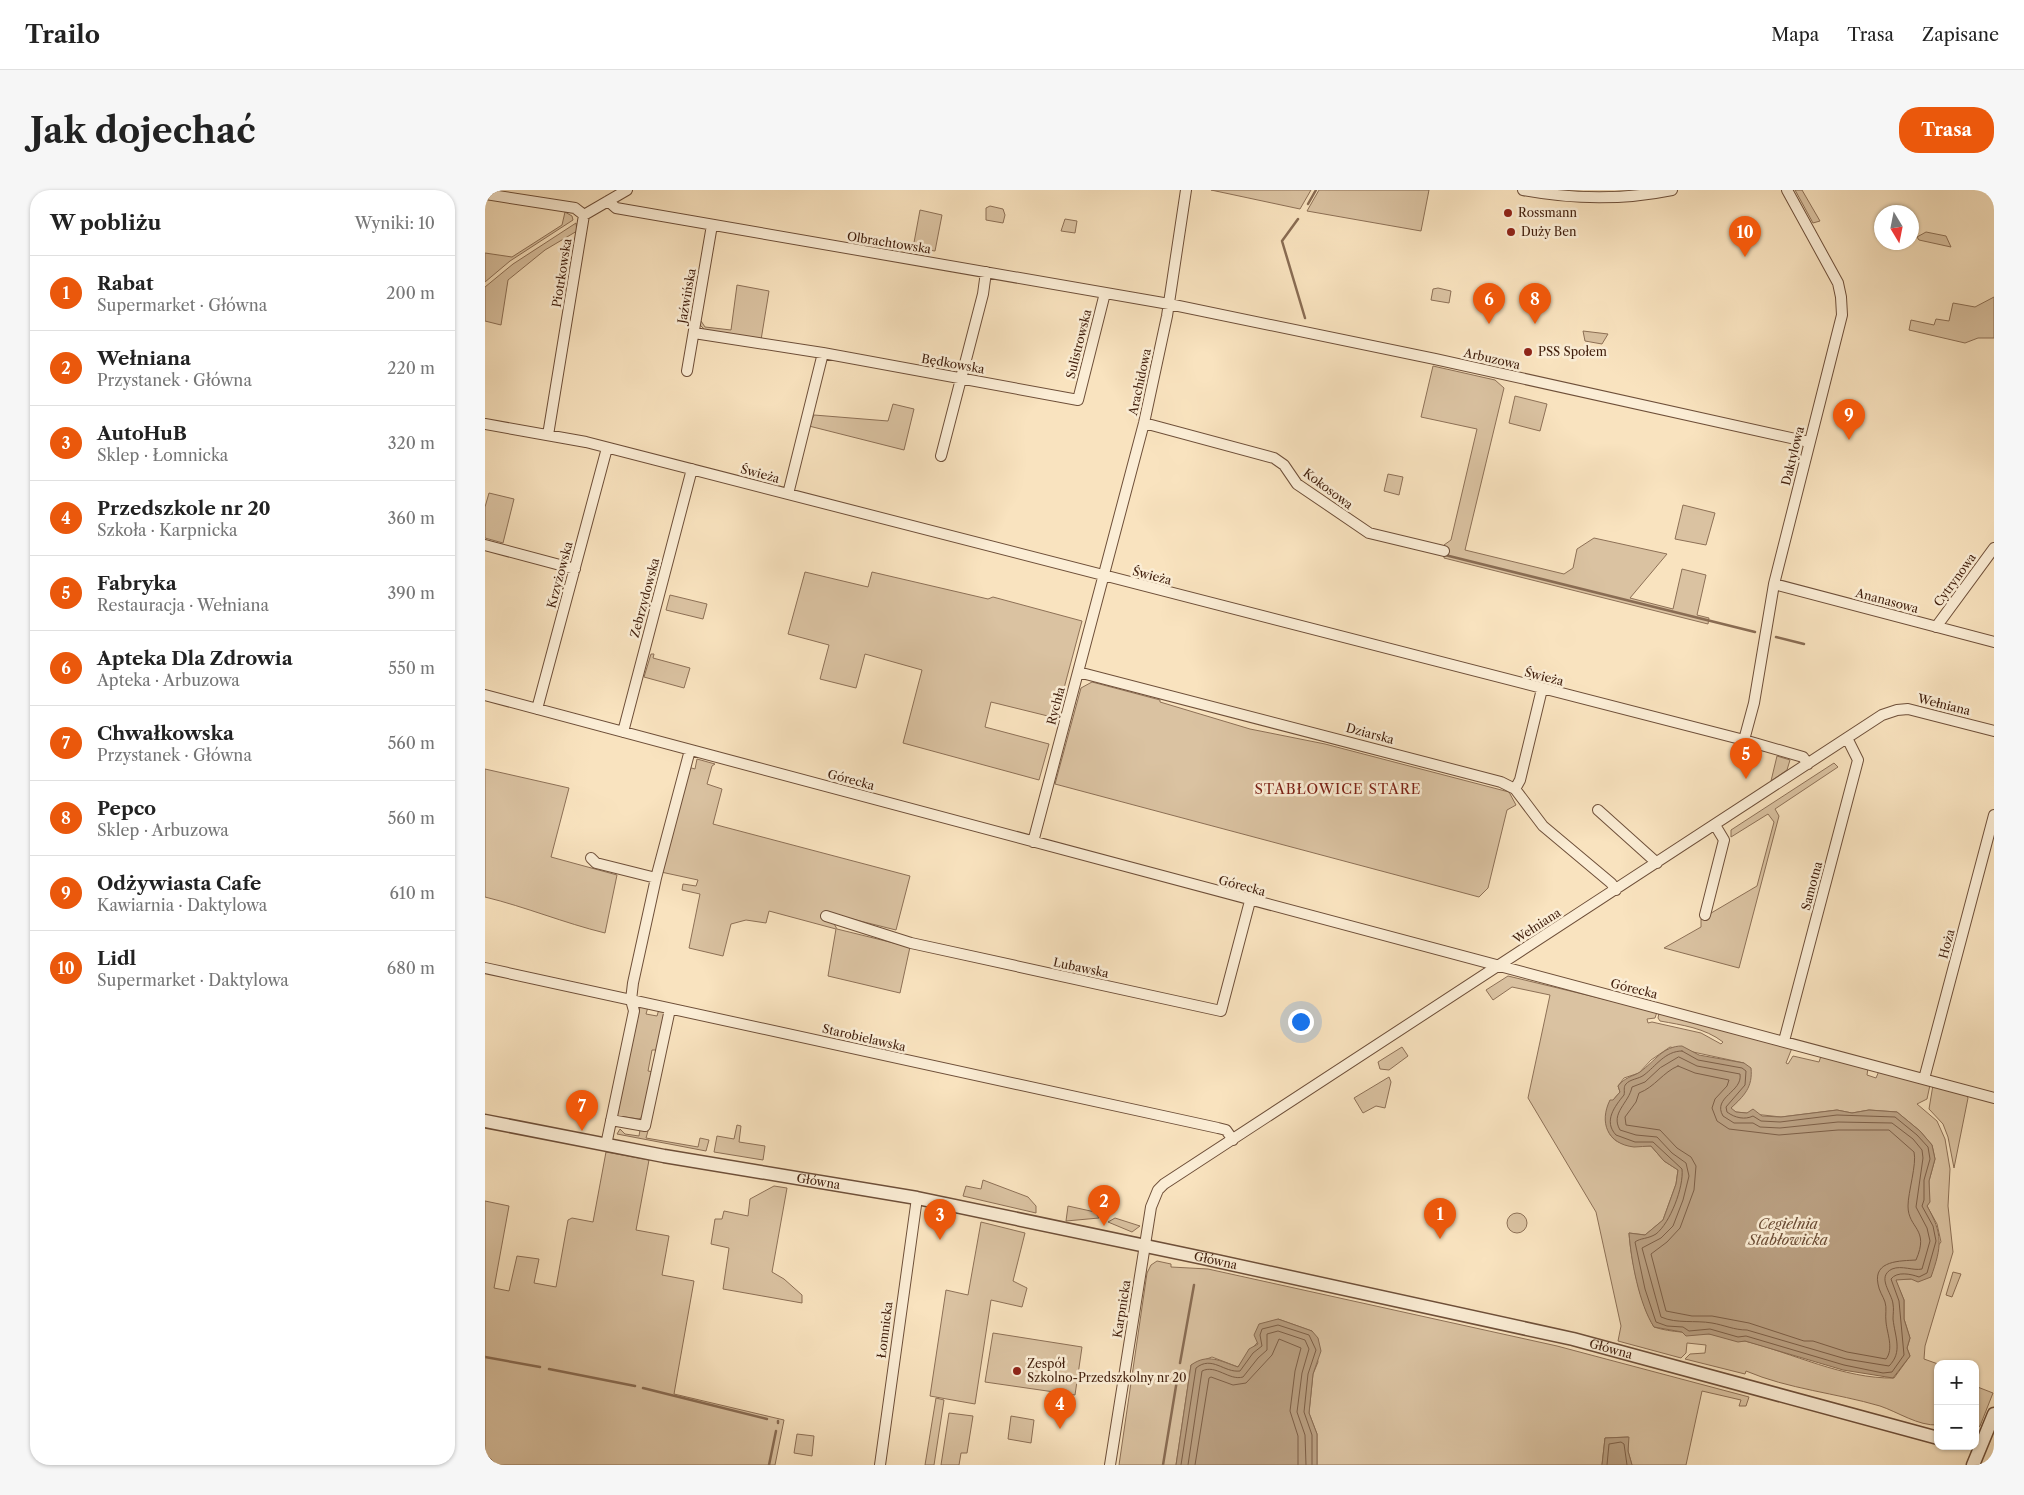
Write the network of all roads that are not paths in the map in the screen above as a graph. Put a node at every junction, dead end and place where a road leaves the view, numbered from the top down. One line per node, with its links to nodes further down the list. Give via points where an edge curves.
1 (627, 190): 7 (street)
2 (1186, 190): 12 (street, Arachidowa)
3 (1523, 190): 4 (street, via 1607,197)
4 (1671, 190)
5 (1787, 190): 21 (street, Daktylowa, via 1827,260 1841,297 1842,315)
6 (485, 194): 8 (street, via 575,208)
7 (608, 201): 8 (street); 9 (street, Olbrachtowska, via 616,208)
8 (584, 215): 20 (street, Piotrkowska)
9 (712, 225): 10 (street, Olbrachtowska); 13 (street, Jaźwińska)
10 (986, 272): 11 (street, Olbrachtowska); 16 (street)
11 (1105, 293): 12 (street, Olbrachtowska); 17 (street, Sulistrowska)
12 (1169, 304): 18 (street, Arachidowa); 21 (street, Arbuzowa)
13 (694, 333): 14 (street, Będkowska); 15 (street, Jaźwińska)
14 (823, 353): 16 (street, Będkowska); 25 (street)
15 (687, 370)
16 (961, 378): 17 (street, Będkowska); 23 (street)
17 (1079, 400)
18 (1144, 423): 27 (street, Kokosowa, via 1274,458 1304,489 1369,533); 30 (street, Arachidowa)
19 (485, 424): 20 (street, Świeża)
20 (548, 435): 22 (street, Świeża)
21 (1809, 442): 31 (street, Daktylowa)
22 (607, 448): 24 (street, Świeża); 29 (street, Krzyżowska)
23 (941, 456)
24 (692, 469): 25 (street, Świeża); 39 (street, Zebrzydowska)
25 (788, 494): 30 (street, Świeża)
26 (485, 545): 29 (street)
27 (1444, 551)
28 (1992, 554): 32 (street, Cytrynowa)
29 (575, 569): 37 (street, Krzyżowska)
30 (1104, 576): 34 (street, Rychła); 35 (street, Świeża)
31 (1774, 584): 32 (street, Ananasowa); 41 (street, Daktylowa)
32 (1936, 627): 33 (street, Ananasowa)
33 (1994, 642)
34 (1078, 672): 44 (street, Dziarska, via 1449,767); 48 (street, Rychła)
35 (1542, 690): 41 (street, Świeża); 44 (street)
36 (485, 696): 37 (street, Górecka)
37 (537, 709): 39 (street, Górecka)
38 (1994, 731): 40 (street, Wełniana, via 1908,709 1882,715)
39 (623, 732): 42 (street, Górecka)
40 (1847, 738): 43 (street, Wełniana); 60 (street, Samotna, via 1858,760)
41 (1745, 740): 43 (street, Świeża, via 1803,757)
42 (690, 750): 48 (street, Górecka); 51 (street)
43 (1808, 764): 47 (street, Wełniana)
44 (1515, 789): 52 (street, via 1543,826)
45 (1598, 810): 50 (street)
46 (1994, 815): 61 (street, Hoża)
47 (1715, 825): 50 (street, Wełniana); 54 (street, via 1724,840)
48 (1033, 842): 53 (street, Górecka)
49 (591, 858): 51 (street, via 596,863)
50 (1657, 863): 52 (street, Wełniana)
51 (656, 878): 58 (street)
52 (1616, 890): 56 (street, Wełniana)
53 (1250, 901): 55 (street, Lubawska, via 1221,1011 911,943); 56 (street, Górecka)
54 (1705, 915)
55 (826, 916)
56 (1498, 967): 60 (street, Górecka); 65 (street, Wełniana)
57 (485, 968): 58 (street, Starobielawska)
58 (631, 1000): 59 (street, Starobielawska); 63 (street, via 635,1011)
59 (670, 1009): 63 (street, via 645,1126); 65 (street, Starobielawska, via 1218,1128 1225,1130)
60 (1784, 1042): 61 (street, Górecka)
61 (1924, 1079): 62 (street, Górecka)
62 (1994, 1098)
63 (611, 1120): 66 (street)
64 (485, 1121): 66 (street, Główna)
65 (1233, 1140): 68 (street, Wełniana, via 1158,1190 1151,1206)
66 (606, 1145): 67 (street, Główna)
67 (917, 1198): 68 (street, Główna); 72 (street, Łomnicka)
68 (1145, 1246): 70 (street, Główna, via 1573,1340); 73 (street, Karpnicka)
69 (1994, 1414): 71 (street)
70 (1934, 1437)
71 (1984, 1443): 74 (street)
72 (880, 1465)
73 (1110, 1465)
74 (1973, 1465)

